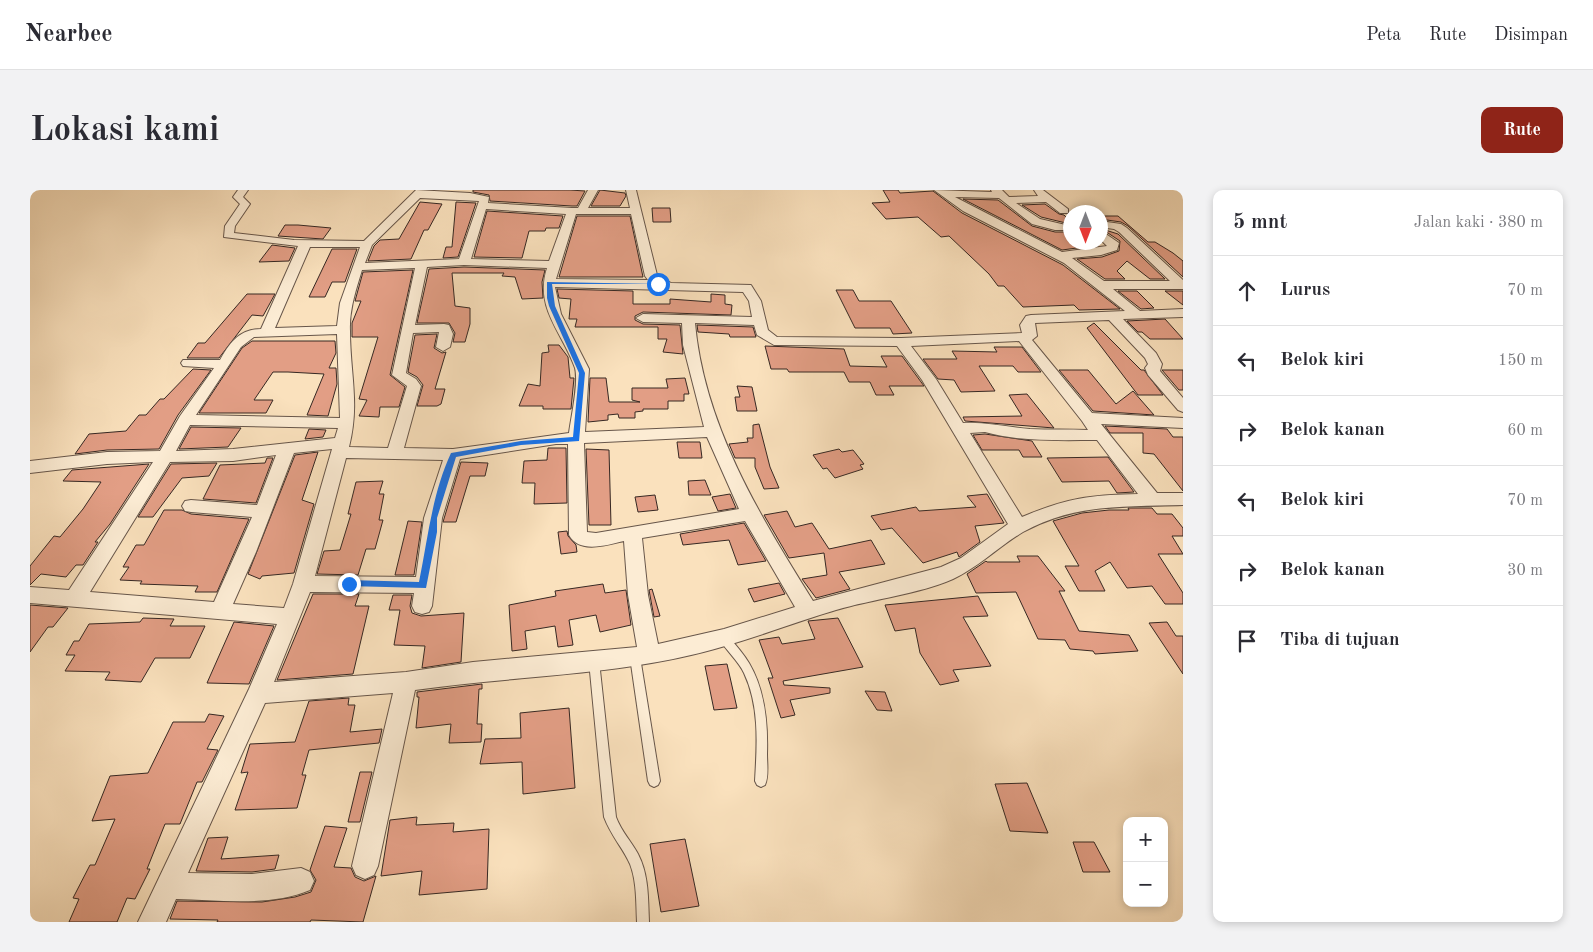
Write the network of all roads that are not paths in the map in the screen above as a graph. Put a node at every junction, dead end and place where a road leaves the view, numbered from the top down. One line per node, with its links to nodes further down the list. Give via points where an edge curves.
1 (243, 190): 20 (street, via 238,198 244,207 230,226 228,235 250,240)
2 (593, 190): 11 (street)
3 (631, 190): 12 (street)
4 (1037, 190): 8 (street)
5 (941, 192): 7 (street); 15 (street)
6 (416, 195): 9 (street); 10 (street, via 476,197 486,200); 21 (street)
7 (1002, 195): 8 (street); 13 (street)
8 (1047, 199): 14 (street)
9 (459, 206)
10 (483, 206): 11 (street); 26 (street)
11 (576, 211): 12 (street); 28 (street)
12 (635, 211): 31 (street, via 652,276)
13 (1022, 212): 15 (street); 17 (street)
14 (1063, 215)
15 (985, 218): 25 (street)
16 (1063, 219): 17 (street)
17 (1035, 221)
18 (1108, 231): 24 (street, via 1121,228)
19 (1108, 238): 22 (street)
20 (306, 243): 21 (street); 44 (street, via 290,270)
21 (368, 244): 29 (street)
22 (1122, 250): 23 (street); 24 (street)
23 (1101, 252): 25 (street)
24 (1147, 252): 32 (street)
25 (1061, 256): 33 (street)
26 (464, 262): 27 (street); 28 (street)
27 (422, 265): 29 (street); 42 (street)
28 (554, 265): 30 (street)
29 (357, 267): 43 (street, via 346,303)
30 (549, 283): 31 (street); 58 (street, via 549,298 582,373)
31 (658, 284): 40 (street, via 747,288 756,301)
32 (1182, 284): 33 (street)
33 (1103, 285): 36 (street)
34 (1183, 312): 35 (street)
35 (1168, 313): 36 (street); 41 (street)
36 (1137, 315): 37 (street)
37 (1113, 316): 45 (street, via 1031,319 1027,325 1030,336); 50 (street, via 1151,356 1155,364 1153,372)
38 (643, 318): 39 (street)
39 (688, 320): 40 (street); 56 (street, via 690,345)
40 (759, 321): 46 (street, via 764,334 778,341)
41 (1182, 327)
42 (407, 329): 47 (street, via 444,328); 61 (street, via 399,375 414,386)
43 (343, 330): 44 (street); 53 (street)
44 (266, 333): 49 (street, via 251,333 242,338)
45 (1022, 337): 46 (street); 51 (street)
46 (901, 342): 55 (street, via 929,379)
47 (443, 347)
48 (188, 364): 49 (street)
49 (224, 364): 52 (street)
50 (1183, 407)
51 (1087, 418): 54 (street); 57 (street)
52 (185, 420): 53 (street); 63 (street)
53 (347, 423): 59 (street)
54 (1183, 423)
55 (958, 428): 57 (street); 70 (street)
56 (713, 432): 58 (street); 69 (street)
57 (1099, 435): 66 (street)
58 (576, 439): 62 (street, via 521,443); 71 (street, via 578,535 596,540)
59 (340, 447): 60 (street); 61 (street); 72 (street)
60 (287, 449): 63 (street); 68 (street)
61 (395, 453): 62 (street)
62 (453, 455): 73 (street, via 433,518)
63 (165, 458): 64 (street, via 107,458); 75 (street)
64 (30, 467)
65 (1183, 499): 66 (street)
66 (1153, 500): 70 (street, via 1060,508)
67 (191, 506): 68 (street)
68 (263, 511): 77 (street)
69 (750, 514): 71 (street); 78 (street)
70 (1019, 527): 78 (street, via 968,563 945,574)
71 (633, 534): 81 (street)
72 (303, 584): 73 (street); 79 (street)
73 (423, 585): 76 (street)
74 (30, 595): 75 (street)
75 (75, 598): 77 (street)
76 (422, 606)
77 (220, 610): 79 (street)
78 (808, 611): 80 (street)
79 (290, 617): 84 (street)
80 (724, 638): 81 (street); 86 (lane, via 749,672 757,696 763,732)
81 (642, 656): 82 (street); 85 (lane)
82 (594, 661): 83 (street, via 473,672); 91 (lane, via 610,816 638,870)
83 (406, 682): 84 (street); 87 (street)
84 (258, 693): 89 (street)
85 (654, 781)
86 (761, 781)
87 (365, 866)
88 (301, 881): 89 (street, via 250,888)
89 (169, 886): 90 (street)
90 (152, 922)
91 (644, 922)

